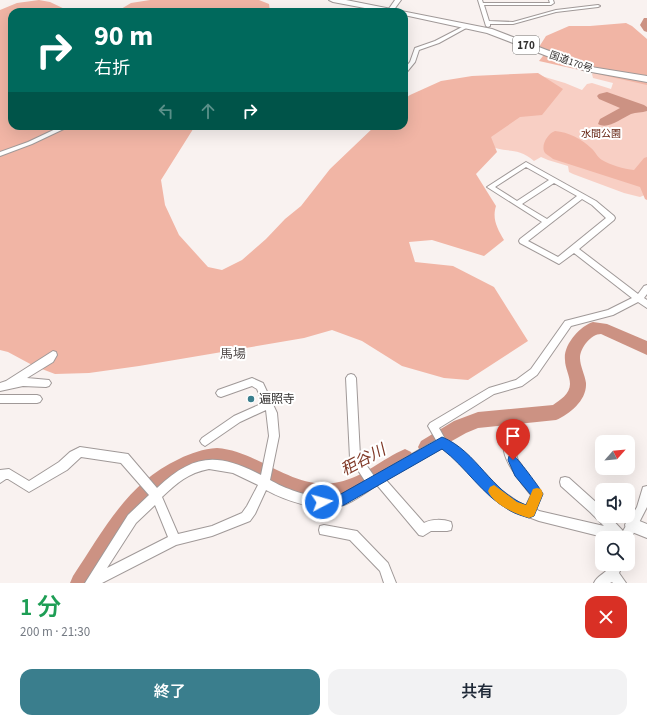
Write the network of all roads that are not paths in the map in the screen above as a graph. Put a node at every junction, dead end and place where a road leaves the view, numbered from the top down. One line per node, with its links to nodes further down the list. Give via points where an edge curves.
1 (333, 0): 5 (highway)
2 (551, 0): 3 (street, via 551,4)
3 (481, 2): 7 (street)
4 (598, 6): 7 (street, via 556,11)
5 (378, 8)
6 (408, 14): 8 (highway, 国道170号 / 170)
7 (488, 26): 8 (highway, 国道170号 / 170); 10 (highway, 国道170号 / 170, via 589,69)
8 (466, 27): 9 (street, via 417,49)
9 (408, 67)
10 (647, 79)
11 (58, 130): 12 (street)
12 (0, 154)
13 (553, 180): 14 (street); 15 (street); 15 (street, via 526,164 490,187)
14 (582, 196): 16 (street); 17 (street, via 610,218)
15 (517, 204): 16 (street)
16 (547, 222): 17 (street, via 523,241 560,261)
17 (574, 249): 19 (street)
18 (647, 288): 19 (street)
19 (639, 298): 20 (street); 30 (street, via 610,313 568,323 534,372 519,383 492,391 433,426)
20 (647, 305)
21 (53, 355): 24 (street)
22 (351, 378): 33 (street, via 355,458)
23 (46, 383): 24 (street, via 33,381)
24 (4, 386)
25 (221, 393): 28 (street, via 256,382)
26 (0, 399): 27 (street)
27 (37, 399)
28 (268, 405): 29 (street, via 237,419); 34 (street, via 272,413 274,436)
29 (205, 441)
30 (442, 442): 33 (street); 38 (street, via 459,455 497,494 514,506)
31 (511, 442): 38 (street, via 508,449 519,472 537,494)
32 (0, 478): 37 (street, via 3,474 9,474 28,486 63,466 80,452 124,458)
33 (375, 481): 34 (street, via 340,501 322,502 297,497); 40 (street, via 423,531 429,526)
34 (264, 482): 37 (street, via 233,468 209,464 186,471); 46 (street, via 246,517 212,531)
35 (565, 482): 43 (street)
36 (647, 491): 39 (street)
37 (156, 495): 46 (street); 48 (street, via 132,519)
38 (529, 512): 42 (street)
39 (632, 525): 44 (street); 45 (street)
40 (447, 526)
41 (324, 530): 49 (street, via 353,535 384,567)
42 (600, 531)
43 (617, 531)
44 (628, 531)
45 (647, 531)
46 (175, 540): 48 (street)
47 (616, 574): 50 (street)
48 (91, 583)
49 (390, 583)
50 (600, 583)

